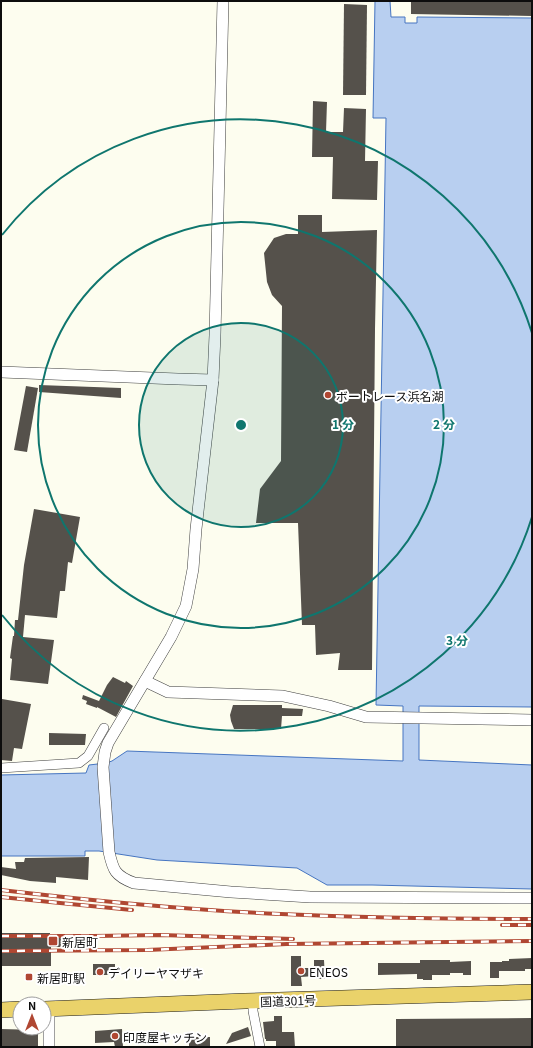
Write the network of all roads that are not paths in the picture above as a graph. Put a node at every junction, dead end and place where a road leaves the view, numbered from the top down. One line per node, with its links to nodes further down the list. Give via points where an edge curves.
1 (223, 1): 3 (street)
2 (1, 372): 3 (street)
3 (213, 380): 4 (street, via 193,569 186,606)
4 (145, 681): 5 (street, via 168,692 283,696 366,717); 8 (street, via 108,743 103,767 109,852 113,869 124,879 231,892 310,897)
5 (532, 720)
6 (104, 728): 7 (street, via 88,756 79,763)
7 (1, 768)
8 (532, 898)
9 (532, 992): 10 (highway, 国道301号)
10 (253, 1001): 12 (highway, 国道301号); 16 (street)
11 (12, 1009): 13 (highway)
12 (52, 1009)
13 (1, 1010)
14 (49, 1036): 15 (street)
15 (50, 1047)
16 (260, 1047)

